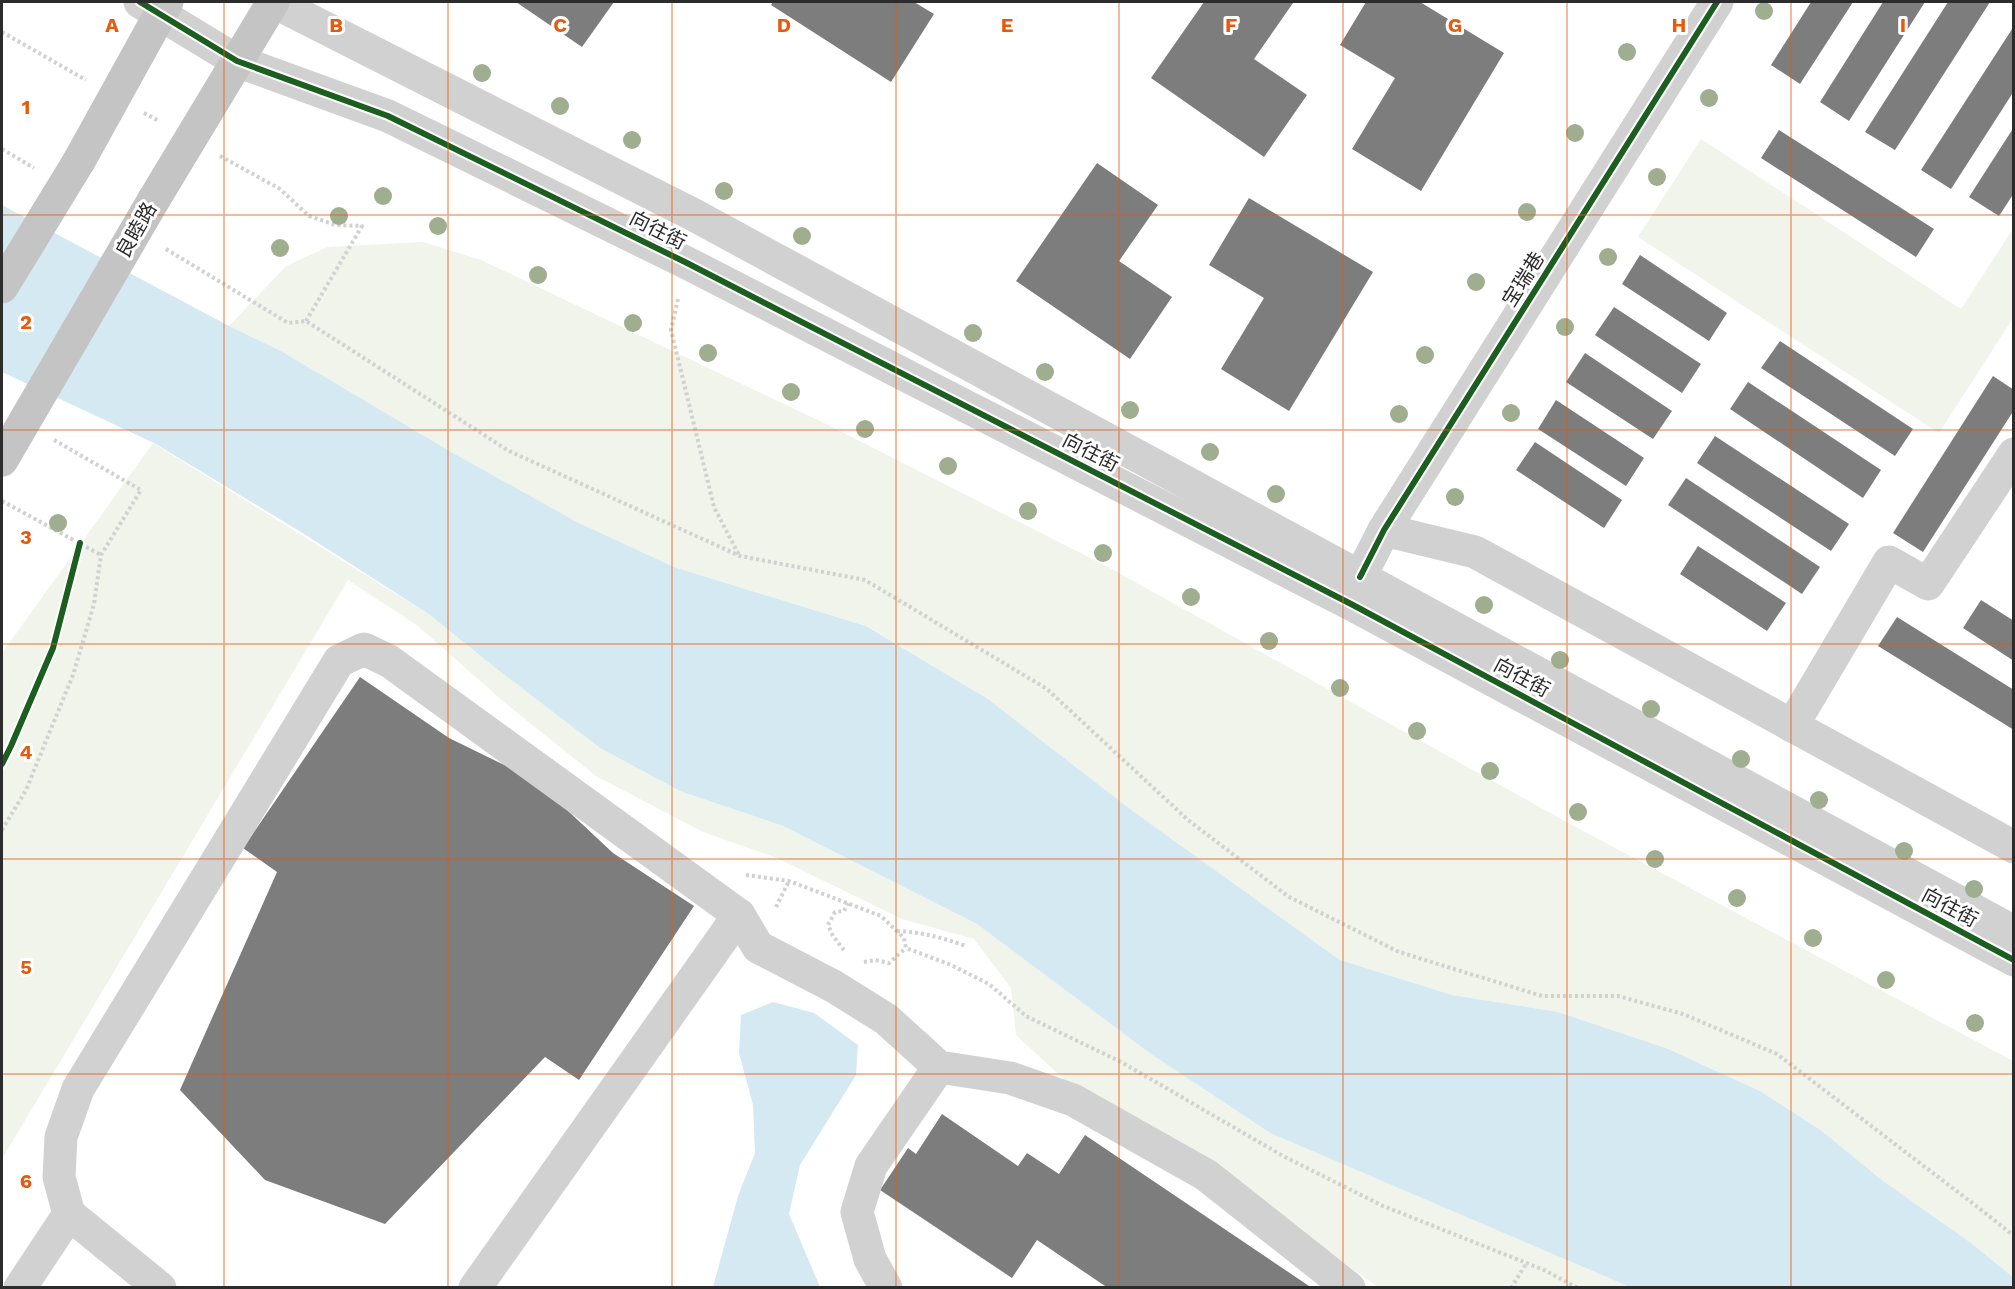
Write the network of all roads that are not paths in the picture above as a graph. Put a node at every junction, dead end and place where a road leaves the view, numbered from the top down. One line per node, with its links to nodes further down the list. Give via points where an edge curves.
1 (274, 2): 4 (main road, 良睦路); 9 (street, 向往街, via 694,215)
2 (1717, 2): 8 (street, 宝瑞巷)
3 (156, 5): 4 (street, 向往街); 5 (main road, bridge, via 79,160)
4 (237, 61): 7 (main road, 良睦路, bridge); 14 (street, 向往街, via 388,116 687,263 1353,605)
5 (2, 287)
6 (2013, 454): 10 (street, via 1928,584 1889,562)
7 (2, 460)
8 (1384, 530): 9 (street, 宝瑞巷); 10 (street, via 1475,552)
9 (1360, 577): 13 (street, 向往街)
10 (1792, 726): 11 (street)
11 (2013, 847)
12 (739, 915): 15 (street, via 758,947 886,1019); 16 (street, via 389,661 364,649 339,662 78,1089 61,1137 59,1177); 19 (street)
13 (2013, 932)
14 (2013, 960)
15 (939, 1067): 20 (street, via 871,1166 857,1212 870,1258); 21 (street, via 1010,1078 1073,1100 1206,1175)
16 (69, 1214): 17 (street); 18 (street)
17 (20, 1287)
18 (160, 1287)
19 (474, 1287)
20 (886, 1287)
21 (1349, 1287)

